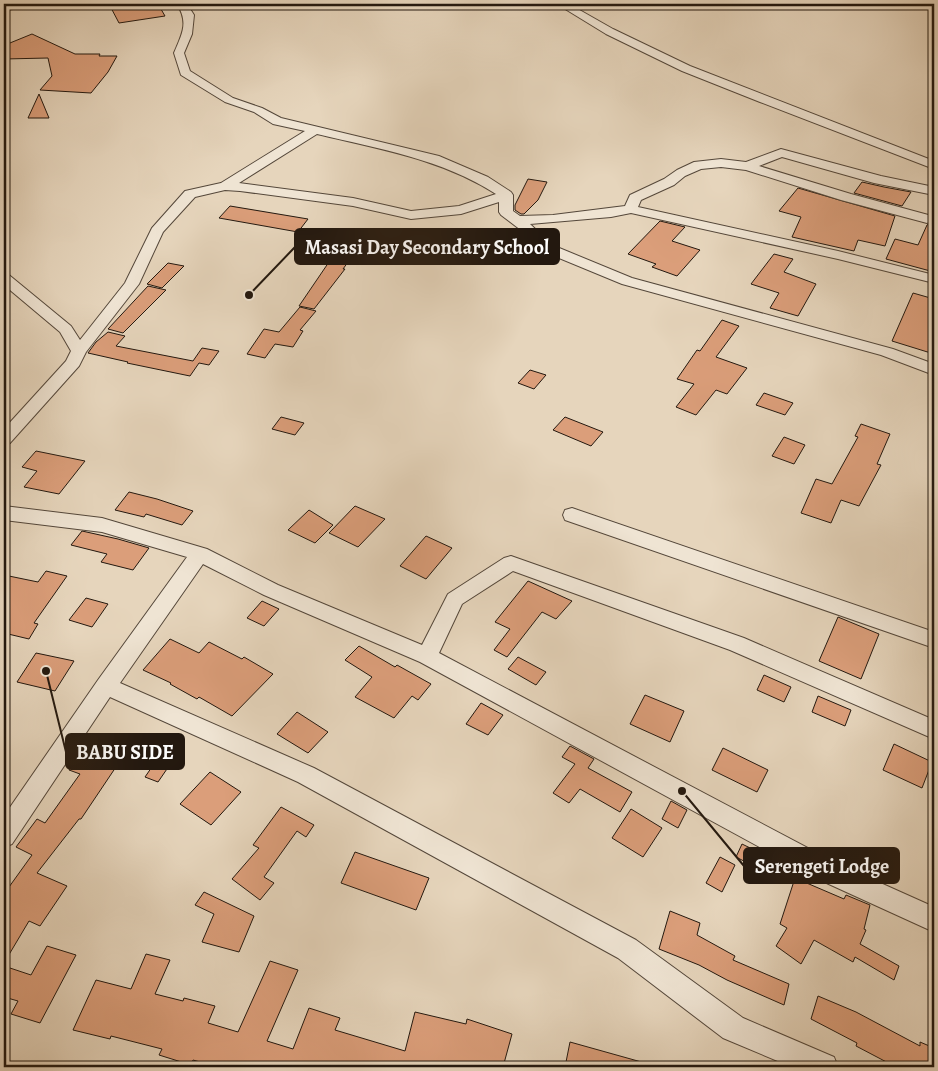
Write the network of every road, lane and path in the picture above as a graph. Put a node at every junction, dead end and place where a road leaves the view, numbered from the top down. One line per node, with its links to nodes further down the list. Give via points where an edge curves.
1 (32, 4): 4 (street)
2 (182, 4): 5 (street, via 190,15 187,34 179,52 185,73 229,100 277,121)
3 (562, 4): 6 (street, via 596,25 702,74)
4 (4, 7)
5 (316, 130): 8 (street); 10 (street, via 435,159 483,180)
6 (934, 165)
7 (747, 166): 9 (street, via 781,153 878,180); 11 (street, via 721,162 698,166 635,198); 12 (street)
8 (225, 186): 10 (street, via 353,202 411,215 461,210); 17 (street, via 190,194 157,231 132,284)
9 (934, 191)
10 (506, 195): 13 (street, via 506,212)
11 (631, 209): 13 (street); 15 (street)
12 (926, 219)
13 (517, 220): 18 (street, via 547,248 628,282 886,352)
14 (4, 278): 16 (street)
15 (934, 279)
16 (10, 289): 17 (street, via 66,329)
17 (79, 351): 19 (street, via 73,363)
18 (934, 370)
19 (4, 439)
20 (4, 513): 22 (street, via 102,525)
21 (572, 514): 23 (street)
22 (200, 554): 24 (street, via 271,590); 25 (street)
23 (934, 640)
24 (427, 656): 26 (street, via 455,599 511,563 737,644); 28 (street, via 829,872)
25 (106, 686): 27 (street); 29 (street, via 306,776 627,948 733,1028)
26 (934, 730)
27 (4, 836)
28 (934, 920)
29 (824, 1067)

